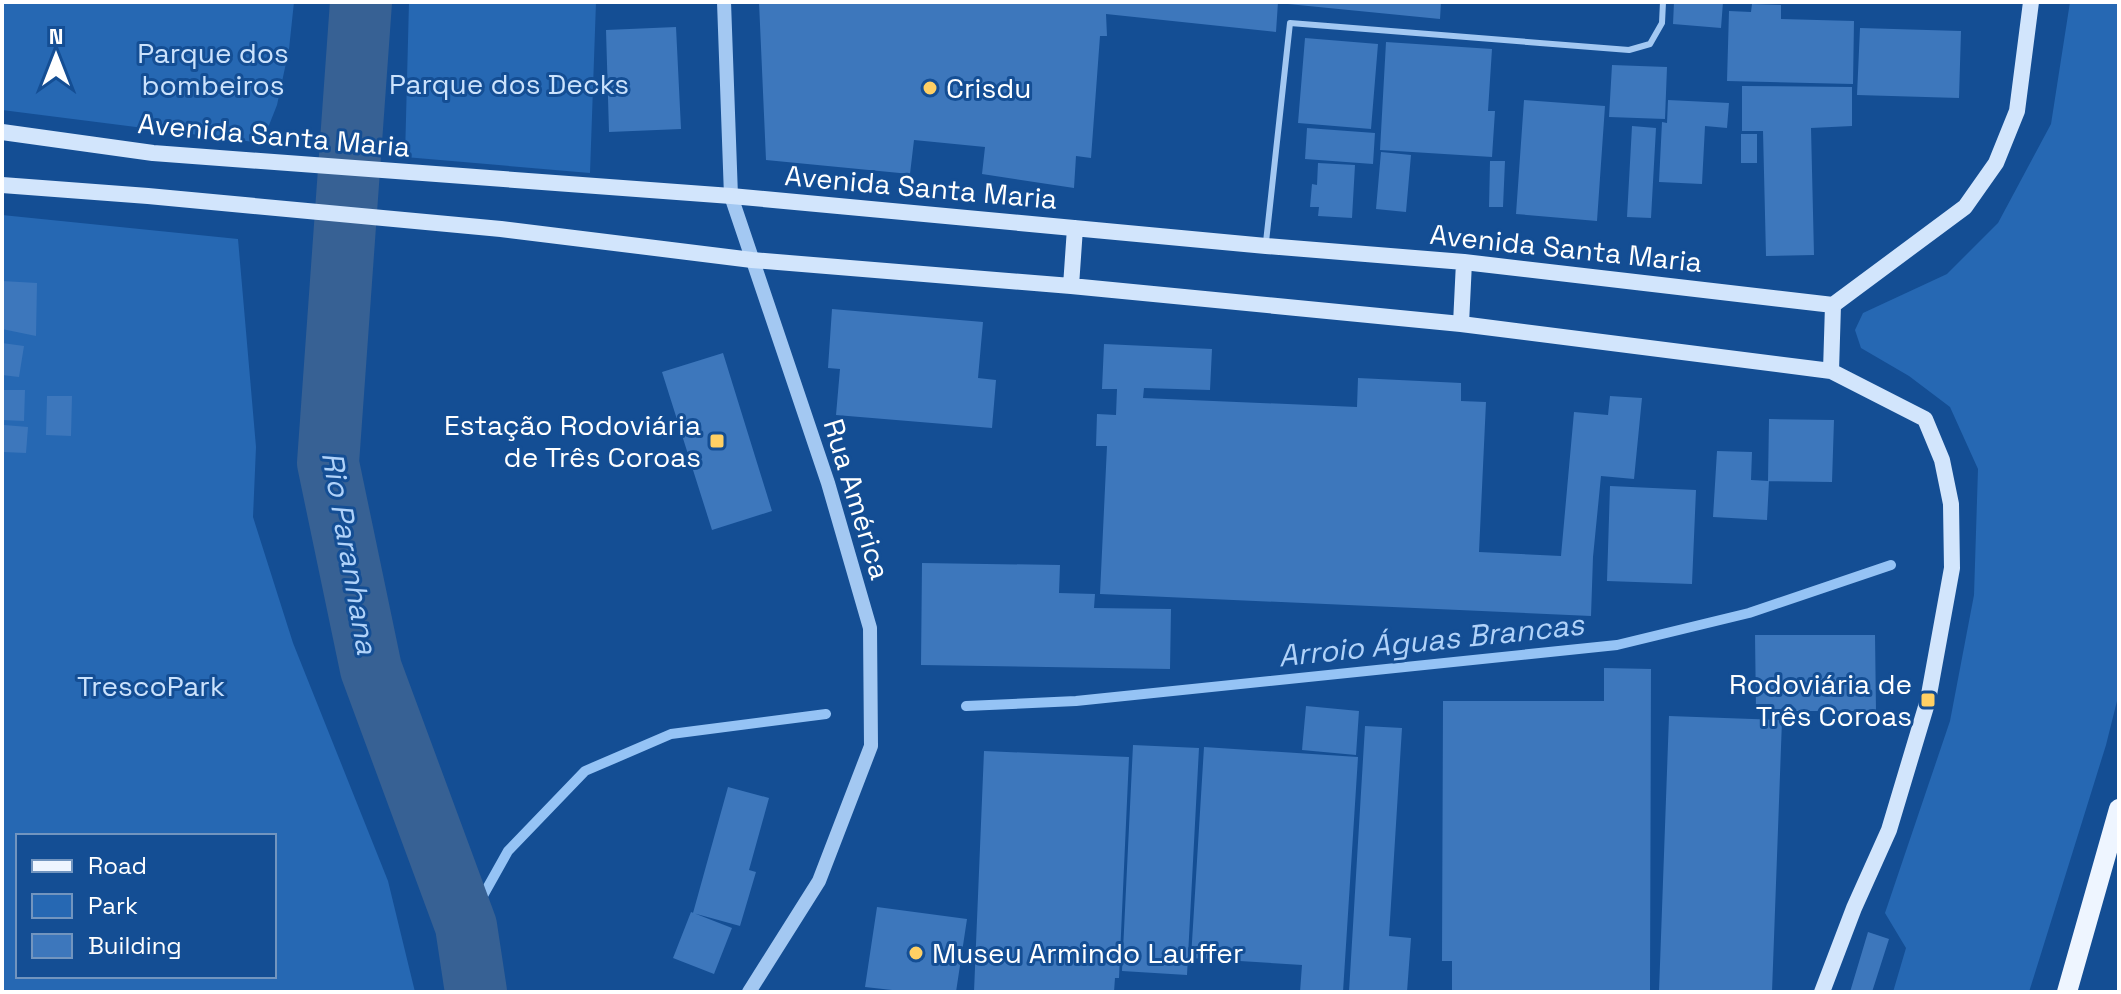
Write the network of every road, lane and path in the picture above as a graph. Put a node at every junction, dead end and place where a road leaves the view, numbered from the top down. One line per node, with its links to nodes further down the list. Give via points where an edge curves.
1 (724, 2): 6 (street, Rua América)
2 (1663, 2): 8 (lane, via 1662,23 1650,44 1629,50 1290,23)
3 (2031, 2): 12 (main road, via 2017,111 1996,163 1965,207)
4 (2, 132): 6 (main road, Avenida Santa Maria, via 153,153)
5 (2, 185): 9 (main road, via 501,229)
6 (731, 196): 7 (main road, Avenida Santa Maria); 9 (street, Rua América)
7 (1075, 228): 8 (main road, Avenida Santa Maria); 11 (main road)
8 (1266, 246): 10 (main road, Avenida Santa Maria)
9 (752, 260): 11 (main road); 17 (street, Rua América, via 828,483 870,628 871,746 819,881)
10 (1464, 262): 12 (main road, Avenida Santa Maria); 13 (main road)
11 (1071, 286): 13 (main road)
12 (1833, 305): 14 (main road)
13 (1461, 324): 14 (main road)
14 (1831, 371): 18 (main road, via 1925,419 1942,460 1951,504 1952,568 1928,700 1889,830)
15 (2119, 809): 16 (main road)
16 (2077, 956): 19 (main road); 20 (main road)
17 (749, 992)
18 (1822, 992)
19 (2060, 992)
20 (2067, 992)

